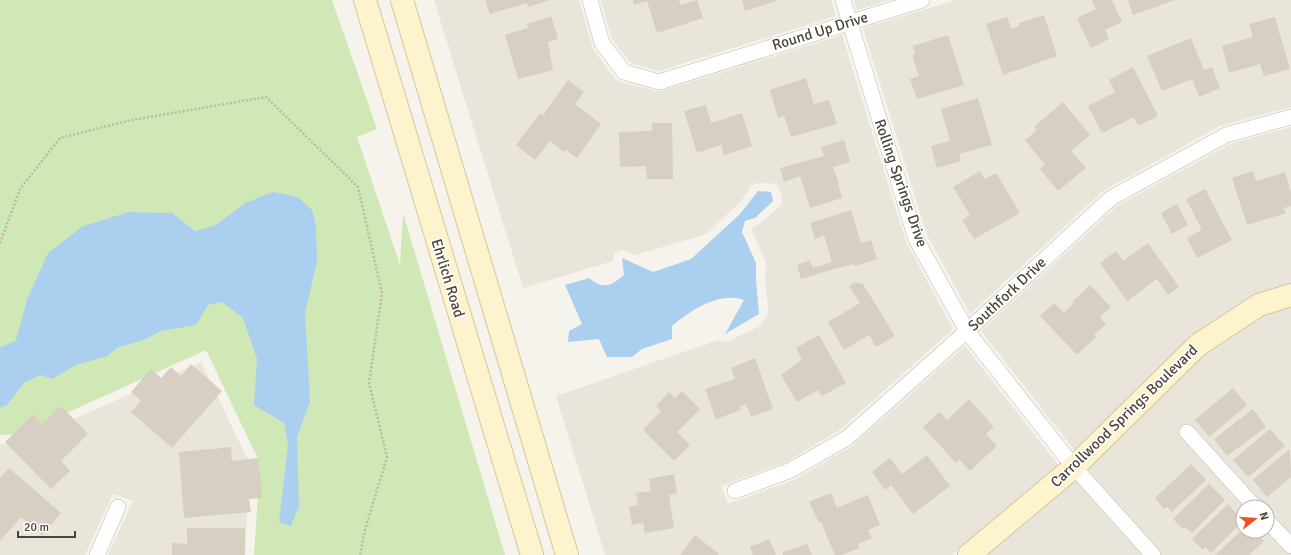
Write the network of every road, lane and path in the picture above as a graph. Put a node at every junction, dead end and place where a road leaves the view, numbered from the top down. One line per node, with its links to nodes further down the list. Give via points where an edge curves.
1 (365, 0): 20 (main road, Ehrlich Road)
2 (402, 0): 21 (main road)
3 (590, 0): 6 (street, Round Up Drive, via 602,43 624,72 658,82)
4 (842, 0): 6 (street, Rolling Springs Drive)
5 (922, 0): 6 (street, Round Up Drive)
6 (849, 22): 10 (street, Rolling Springs Drive, via 916,239)
7 (1291, 117): 10 (street, Southfork Drive, via 1226,135 1111,198)
8 (0, 243): 19 (path, via 20,188 60,138 132,120 266,97 358,187 382,293 369,383 387,457)
9 (1291, 295): 12 (main road, Carrollwood Springs Boulevard, via 1259,305 1198,345)
10 (967, 331): 12 (street, Rolling Springs Drive); 13 (street, Southfork Drive, via 847,438 791,470)
11 (1187, 432): 14 (street)
12 (1074, 467): 22 (main road, Carrollwood Springs Boulevard); 23 (street, Rolling Springs Drive)
13 (735, 491)
14 (1248, 499)
15 (118, 507): 18 (street)
16 (1275, 529): 17 (street)
17 (1291, 546)
18 (97, 555)
19 (360, 555)
20 (532, 555)
21 (567, 555)
22 (969, 555)
23 (1154, 555)

